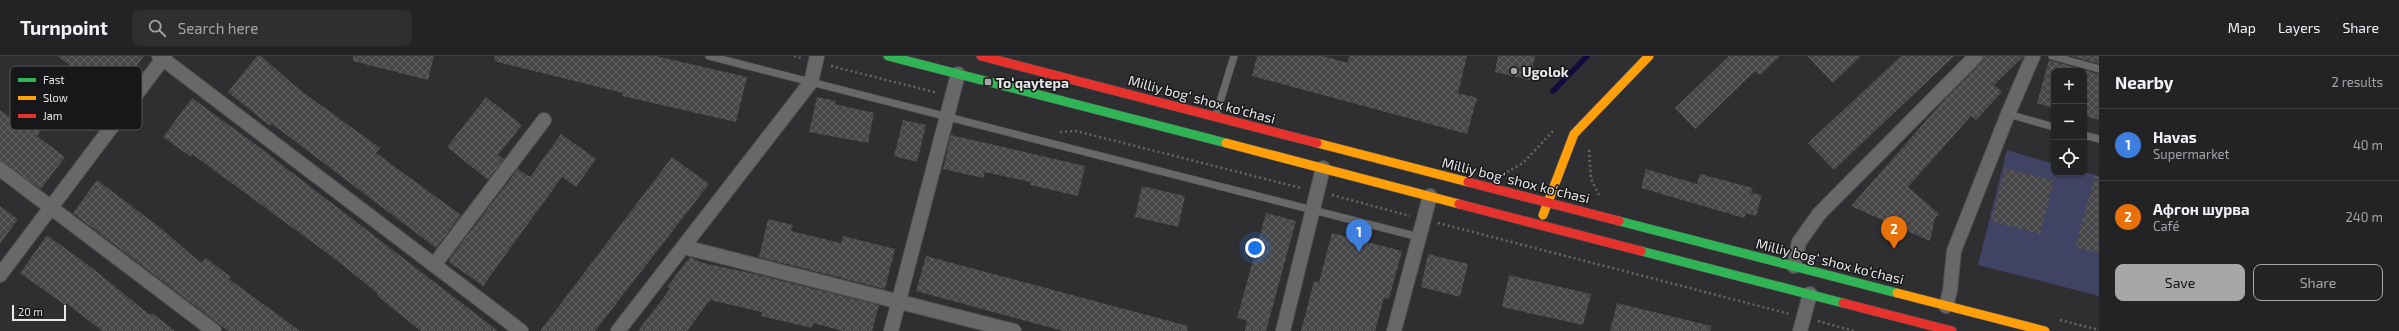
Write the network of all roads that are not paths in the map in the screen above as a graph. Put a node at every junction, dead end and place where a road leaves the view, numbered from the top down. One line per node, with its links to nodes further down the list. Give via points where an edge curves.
1 (709, 56): 13 (lane)
2 (817, 56): 13 (street)
3 (888, 56): 12 (main road)
4 (981, 56): 17 (main road, Milliy bog‘ shox ko‘chasi)
5 (1234, 56): 17 (lane)
6 (1649, 56): 26 (main road, via 1574,134)
7 (1976, 56): 33 (street, via 1819,214 1799,242)
8 (2033, 56): 15 (street)
9 (2052, 56): 11 (lane)
10 (162, 57): 14 (street); 32 (street)
11 (2099, 69)
12 (958, 74): 16 (street); 23 (main road)
13 (811, 82): 16 (lane); 31 (street)
14 (142, 84)
15 (2008, 114): 19 (lane); 37 (street, via 1954,251)
16 (946, 115): 28 (lane); 36 (street)
17 (1216, 117): 26 (main road, Milliy bog‘ shox ko‘chasi)
18 (544, 120): 32 (street)
19 (2051, 125)
20 (108, 130): 27 (street)
21 (2087, 136): 22 (lane)
22 (2099, 139)
23 (1323, 168): 25 (main road); 28 (street)
24 (0, 169): 27 (street)
25 (1430, 196): 29 (main road); 30 (street)
26 (1546, 202): 29 (main road); 33 (main road, Milliy bog‘ shox ko‘chasi)
27 (52, 207): 34 (street); 39 (street)
28 (1312, 209): 30 (lane); 44 (street)
29 (1540, 224): 35 (main road)
30 (1419, 237): 45 (street)
31 (684, 247): 36 (street); 41 (street)
32 (434, 265): 40 (street)
33 (1794, 266): 37 (main road, Milliy bog‘ shox ko‘chasi)
34 (0, 274)
35 (1810, 294): 38 (main road); 46 (street)
36 (899, 301): 42 (street); 43 (street)
37 (1946, 306): 48 (main road, Milliy bog‘ shox ko‘chasi)
38 (1919, 327): 47 (main road)
39 (214, 331)
40 (521, 331)
41 (618, 331)
42 (891, 331)
43 (1014, 331)
44 (1283, 331)
45 (1394, 331)
46 (1800, 331)
47 (1952, 331)
48 (2045, 331)

